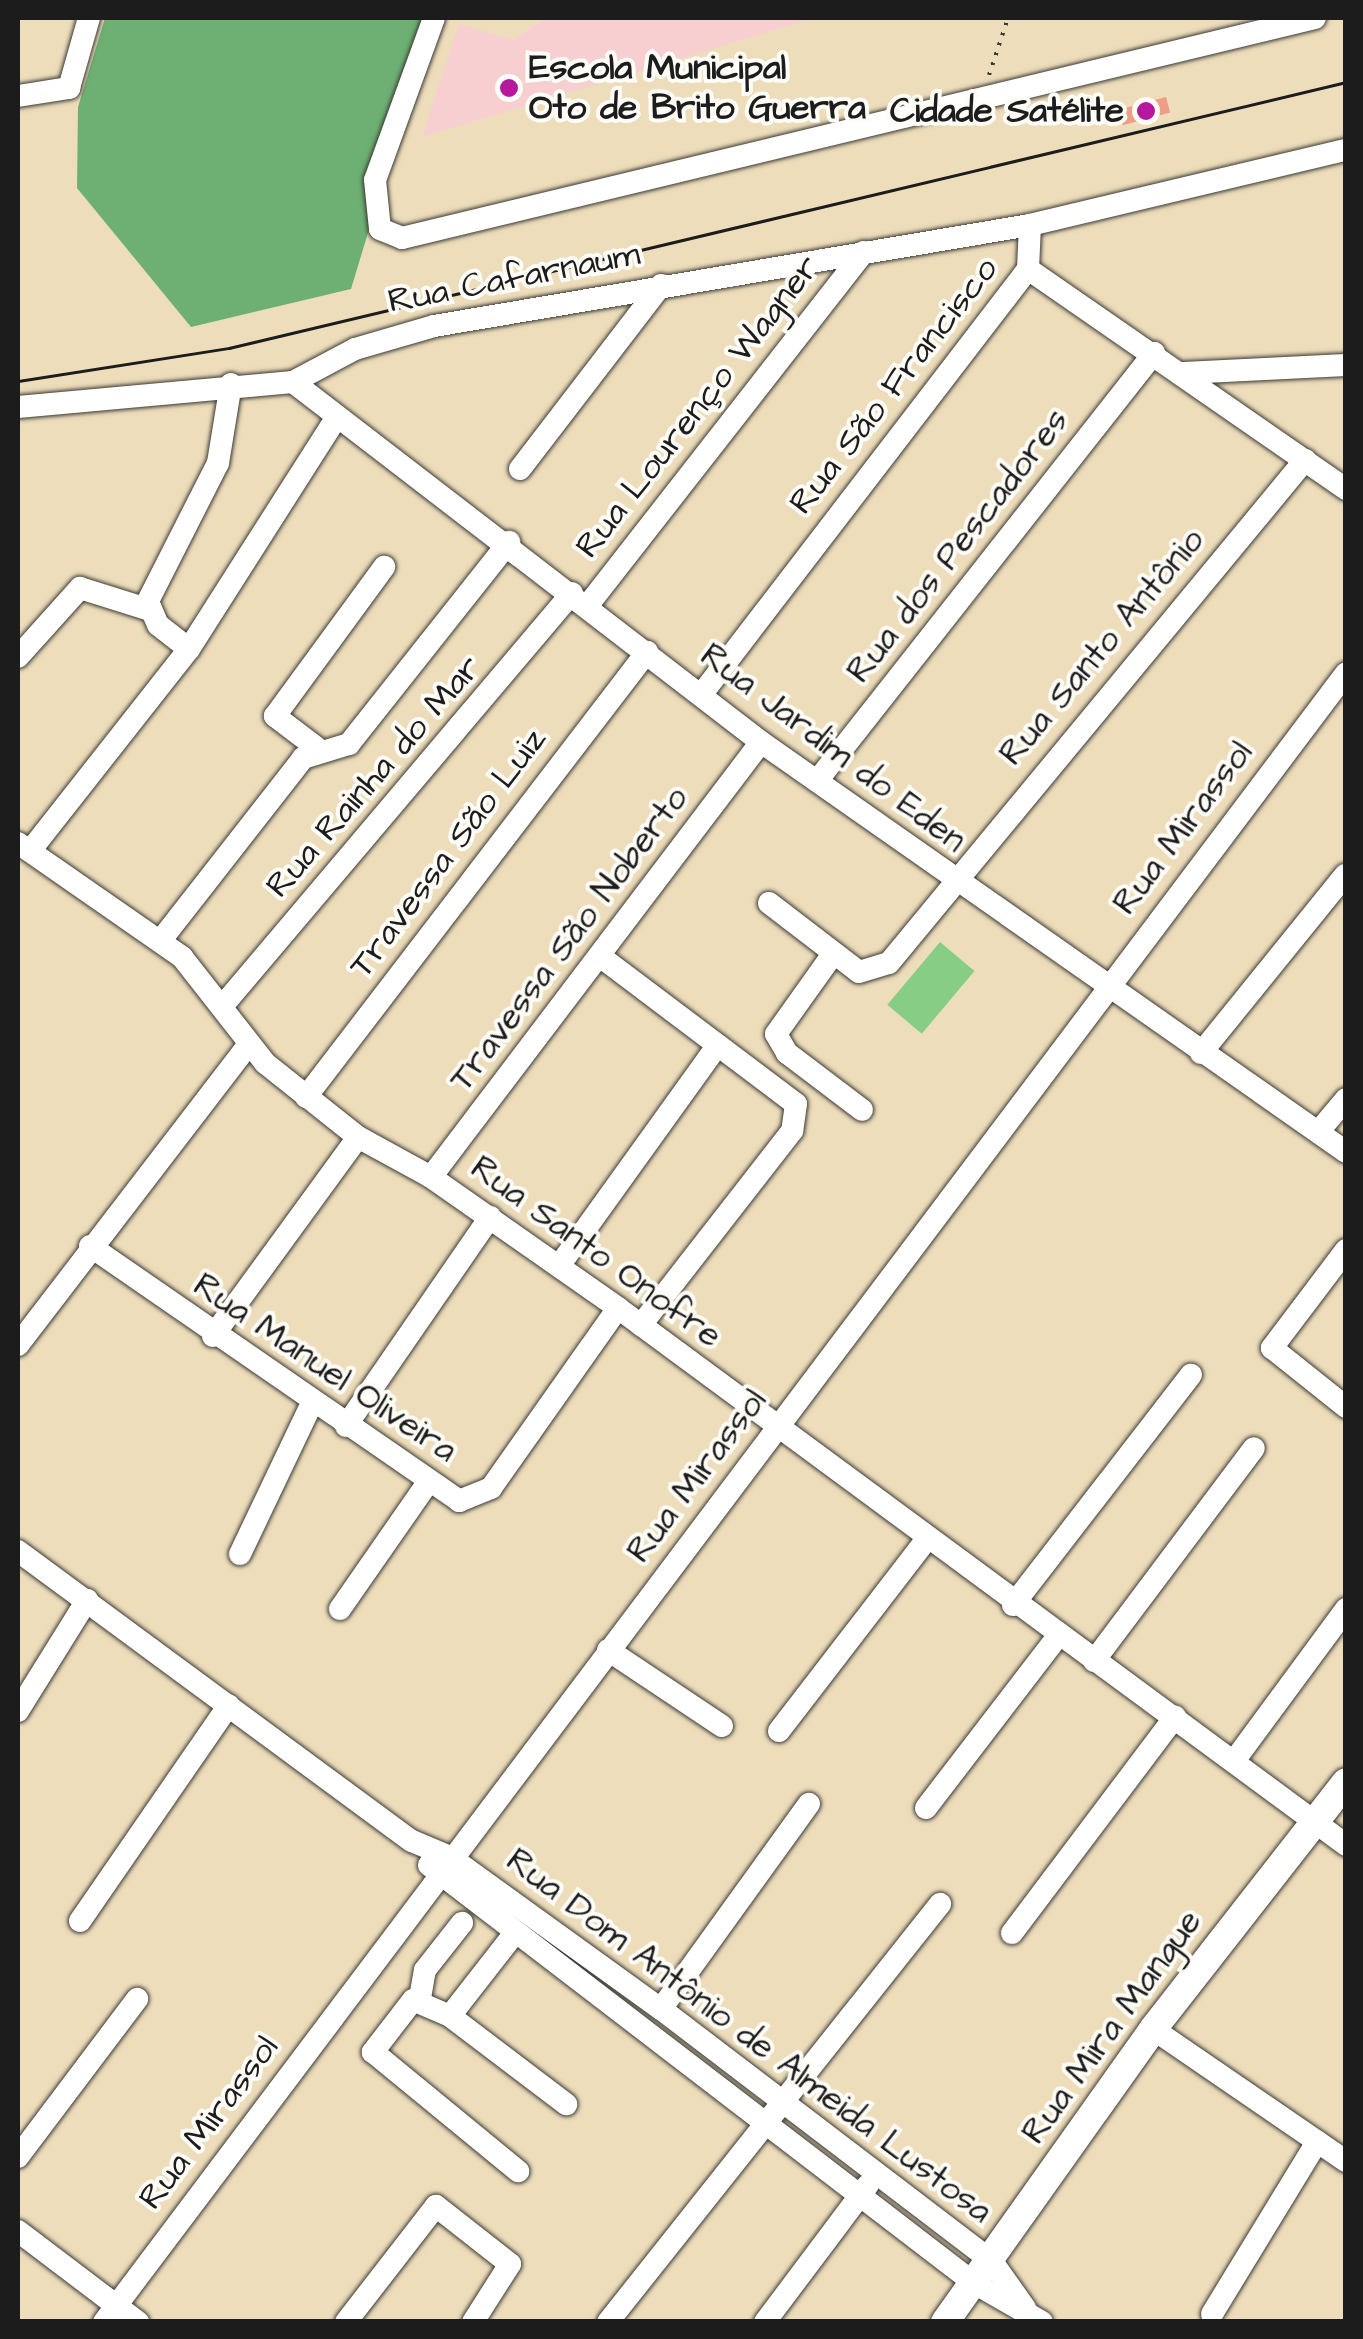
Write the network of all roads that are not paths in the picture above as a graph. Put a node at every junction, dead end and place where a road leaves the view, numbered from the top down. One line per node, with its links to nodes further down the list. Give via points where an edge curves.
1 (89, 18): 4 (street, via 69,88)
2 (434, 18): 3 (street, via 376,180 380,230 402,238)
3 (1315, 18)
4 (29, 98)
5 (1346, 150): 6 (street)
6 (1030, 225): 7 (street, Rua Cafarnaum); 8 (street, Rua São Francisco)
7 (864, 252): 9 (street, Rua Cafarnaum); 22 (street, Rua Lourenço Wagner)
8 (1028, 269): 10 (street); 28 (street, Rua São Francisco)
9 (660, 285): 13 (street, Rua Cafarnaum, via 394,336); 18 (street)
10 (1154, 353): 12 (street); 31 (street, Rua dos Pescadores)
11 (1346, 365): 12 (street)
12 (1184, 373): 17 (street)
13 (293, 382): 14 (street, Rua Cafarnaum); 16 (street, Rua Jardim do Eden)
14 (232, 384): 15 (street, Rua Cafarnaum); 23 (street, via 218,463)
15 (18, 407)
16 (336, 416): 20 (street, Rua Jardim do Eden); 24 (street)
17 (1305, 460): 19 (street); 34 (street, Rua Santo Antônio)
18 (520, 469)
19 (1346, 489)
20 (509, 542): 22 (street, Rua Jardim do Eden); 30 (street, via 349,744)
21 (384, 567): 30 (street, via 275,716)
22 (580, 599): 25 (street, Rua Jardim do Eden); 40 (street, Rua Rainha do Mar)
23 (147, 609): 24 (street); 26 (street, via 80,588)
24 (189, 649): 32 (street)
25 (647, 652): 28 (street, Rua Jardim do Eden); 44 (street, Travessa São Luiz)
26 (18, 657)
27 (1346, 673): 39 (street, Rua Mirassol)
28 (700, 694): 29 (street, Rua Jardim do Eden)
29 (761, 742): 31 (street, Rua Jardim do Eden); 38 (street, Travessa São Noberto)
30 (316, 748): 36 (street, via 278,787)
31 (817, 781): 34 (street, Rua Jardim do Eden)
32 (24, 847): 36 (street, Rua Santo Onofre)
33 (1344, 875): 43 (street)
34 (953, 880): 37 (street, Rua Santo Antônio, via 879,970 860,972); 39 (street, Rua Jardim do Eden)
35 (768, 903): 37 (street, Rua Santo Antônio)
36 (161, 940): 40 (street, Rua Santo Onofre)
37 (833, 954): 46 (street, via 776,1034 787,1054)
38 (600, 957): 42 (street); 50 (street, Travessa São Noberto)
39 (1105, 988): 43 (street, Rua Jardim do Eden); 63 (street, Rua Mirassol)
40 (225, 1003): 41 (street, Rua Santo Onofre)
41 (248, 1044): 44 (street, Rua Santo Onofre); 52 (street)
42 (718, 1045): 54 (street); 56 (street, via 786,1092 796,1104 792,1131)
43 (1201, 1053): 47 (street, Rua Jardim do Eden)
44 (306, 1097): 48 (street, Rua Santo Onofre)
45 (1346, 1098): 47 (street)
46 (862, 1110)
47 (1319, 1131): 49 (street, Rua Jardim do Eden)
48 (358, 1137): 50 (street, Rua Santo Onofre); 57 (street)
49 (1346, 1152)
50 (432, 1177): 51 (street, Rua Santo Onofre)
51 (490, 1217): 54 (street, Rua Santo Onofre); 62 (street)
52 (90, 1246): 57 (street, Rua Manuel Oliveira); 58 (street)
53 (1346, 1250): 61 (street, via 1272,1348)
54 (559, 1266): 55 (street, Rua Santo Onofre)
55 (618, 1308): 56 (street, Rua Santo Onofre); 65 (street, Rua Manuel Oliveira, via 482,1496 459,1502)
56 (641, 1325): 63 (street, Rua Santo Onofre)
57 (212, 1336): 60 (street, Rua Manuel Oliveira)
58 (18, 1346)
59 (1191, 1374): 70 (street)
60 (312, 1403): 62 (street, Rua Manuel Oliveira); 68 (street)
61 (1346, 1407)
62 (346, 1426): 65 (street, Rua Manuel Oliveira)
63 (778, 1429): 66 (street, Rua Santo Onofre); 74 (street, Rua Mirassol)
64 (1254, 1448): 75 (street)
65 (429, 1481): 72 (street)
66 (926, 1540): 70 (street, Rua Santo Onofre); 80 (street)
67 (18, 1550): 69 (street, Rua Dom Antônio de Almeida Lustosa)
68 (240, 1554)
69 (87, 1600): 76 (street, Rua Dom Antônio de Almeida Lustosa); 77 (street)
70 (1013, 1605): 73 (street, Rua Santo Onofre)
71 (1346, 1608): 81 (street)
72 (340, 1609)
73 (1058, 1636): 75 (street, Rua Santo Onofre); 84 (street)
74 (608, 1650): 79 (street); 87 (street, Rua Mirassol)
75 (1094, 1661): 78 (street, Rua Santo Onofre)
76 (229, 1705): 87 (street, Rua Dom Antônio de Almeida Lustosa); 89 (street)
77 (18, 1710)
78 (1175, 1717): 81 (street, Rua Santo Onofre); 91 (street)
79 (722, 1726)
80 (778, 1731)
81 (1234, 1761): 85 (street, Rua Santo Onofre)
82 (1346, 1782): 85 (main road, Rua Mira Mangue)
83 (809, 1804): 95 (street)
84 (926, 1808)
85 (1314, 1822): 86 (street, Rua Santo Onofre); 97 (main road, Rua Mira Mangue)
86 (1346, 1846)
87 (443, 1867): 92 (street, Rua Dom Antônio de Almeida Lustosa); 95 (street, Rua Dom Antônio de Almeida Lustosa); 109 (street, Rua Mirassol)
88 (940, 1904): 98 (street)
89 (80, 1920)
90 (462, 1923): 93 (street, via 425,1970)
91 (1012, 1933)
92 (514, 1934): 96 (street); 100 (street, Rua Dom Antônio de Almeida Lustosa)
93 (420, 1998): 96 (street); 104 (street, via 374,2046 374,2058)
94 (138, 1999): 102 (street)
95 (661, 2009): 98 (street, Rua Dom Antônio de Almeida Lustosa)
96 (450, 2016): 99 (street)
97 (1153, 2029): 101 (street); 108 (main road, Rua Mira Mangue)
98 (780, 2102): 100 (street); 105 (street, Rua Dom Antônio de Almeida Lustosa)
99 (566, 2104)
100 (766, 2121): 106 (street, Rua Dom Antônio de Almeida Lustosa); 115 (street)
101 (1317, 2142): 103 (street); 110 (street)
102 (18, 2157)
103 (1346, 2161)
104 (518, 2171)
105 (876, 2174): 106 (street); 108 (street, Rua Dom Antônio de Almeida Lustosa)
106 (860, 2196): 108 (street, Rua Dom Antônio de Almeida Lustosa); 116 (street)
107 (18, 2231): 109 (street)
108 (982, 2271): 111 (street, Rua Dom Antônio de Almeida Lustosa); 117 (main road, Rua Mira Mangue)
109 (110, 2313): 112 (street)
110 (1212, 2314)
111 (1034, 2315)
112 (138, 2322)
113 (346, 2322): 114 (street, via 430,2207 512,2274)
114 (473, 2322)
115 (608, 2322)
116 (764, 2322)
117 (945, 2322)

